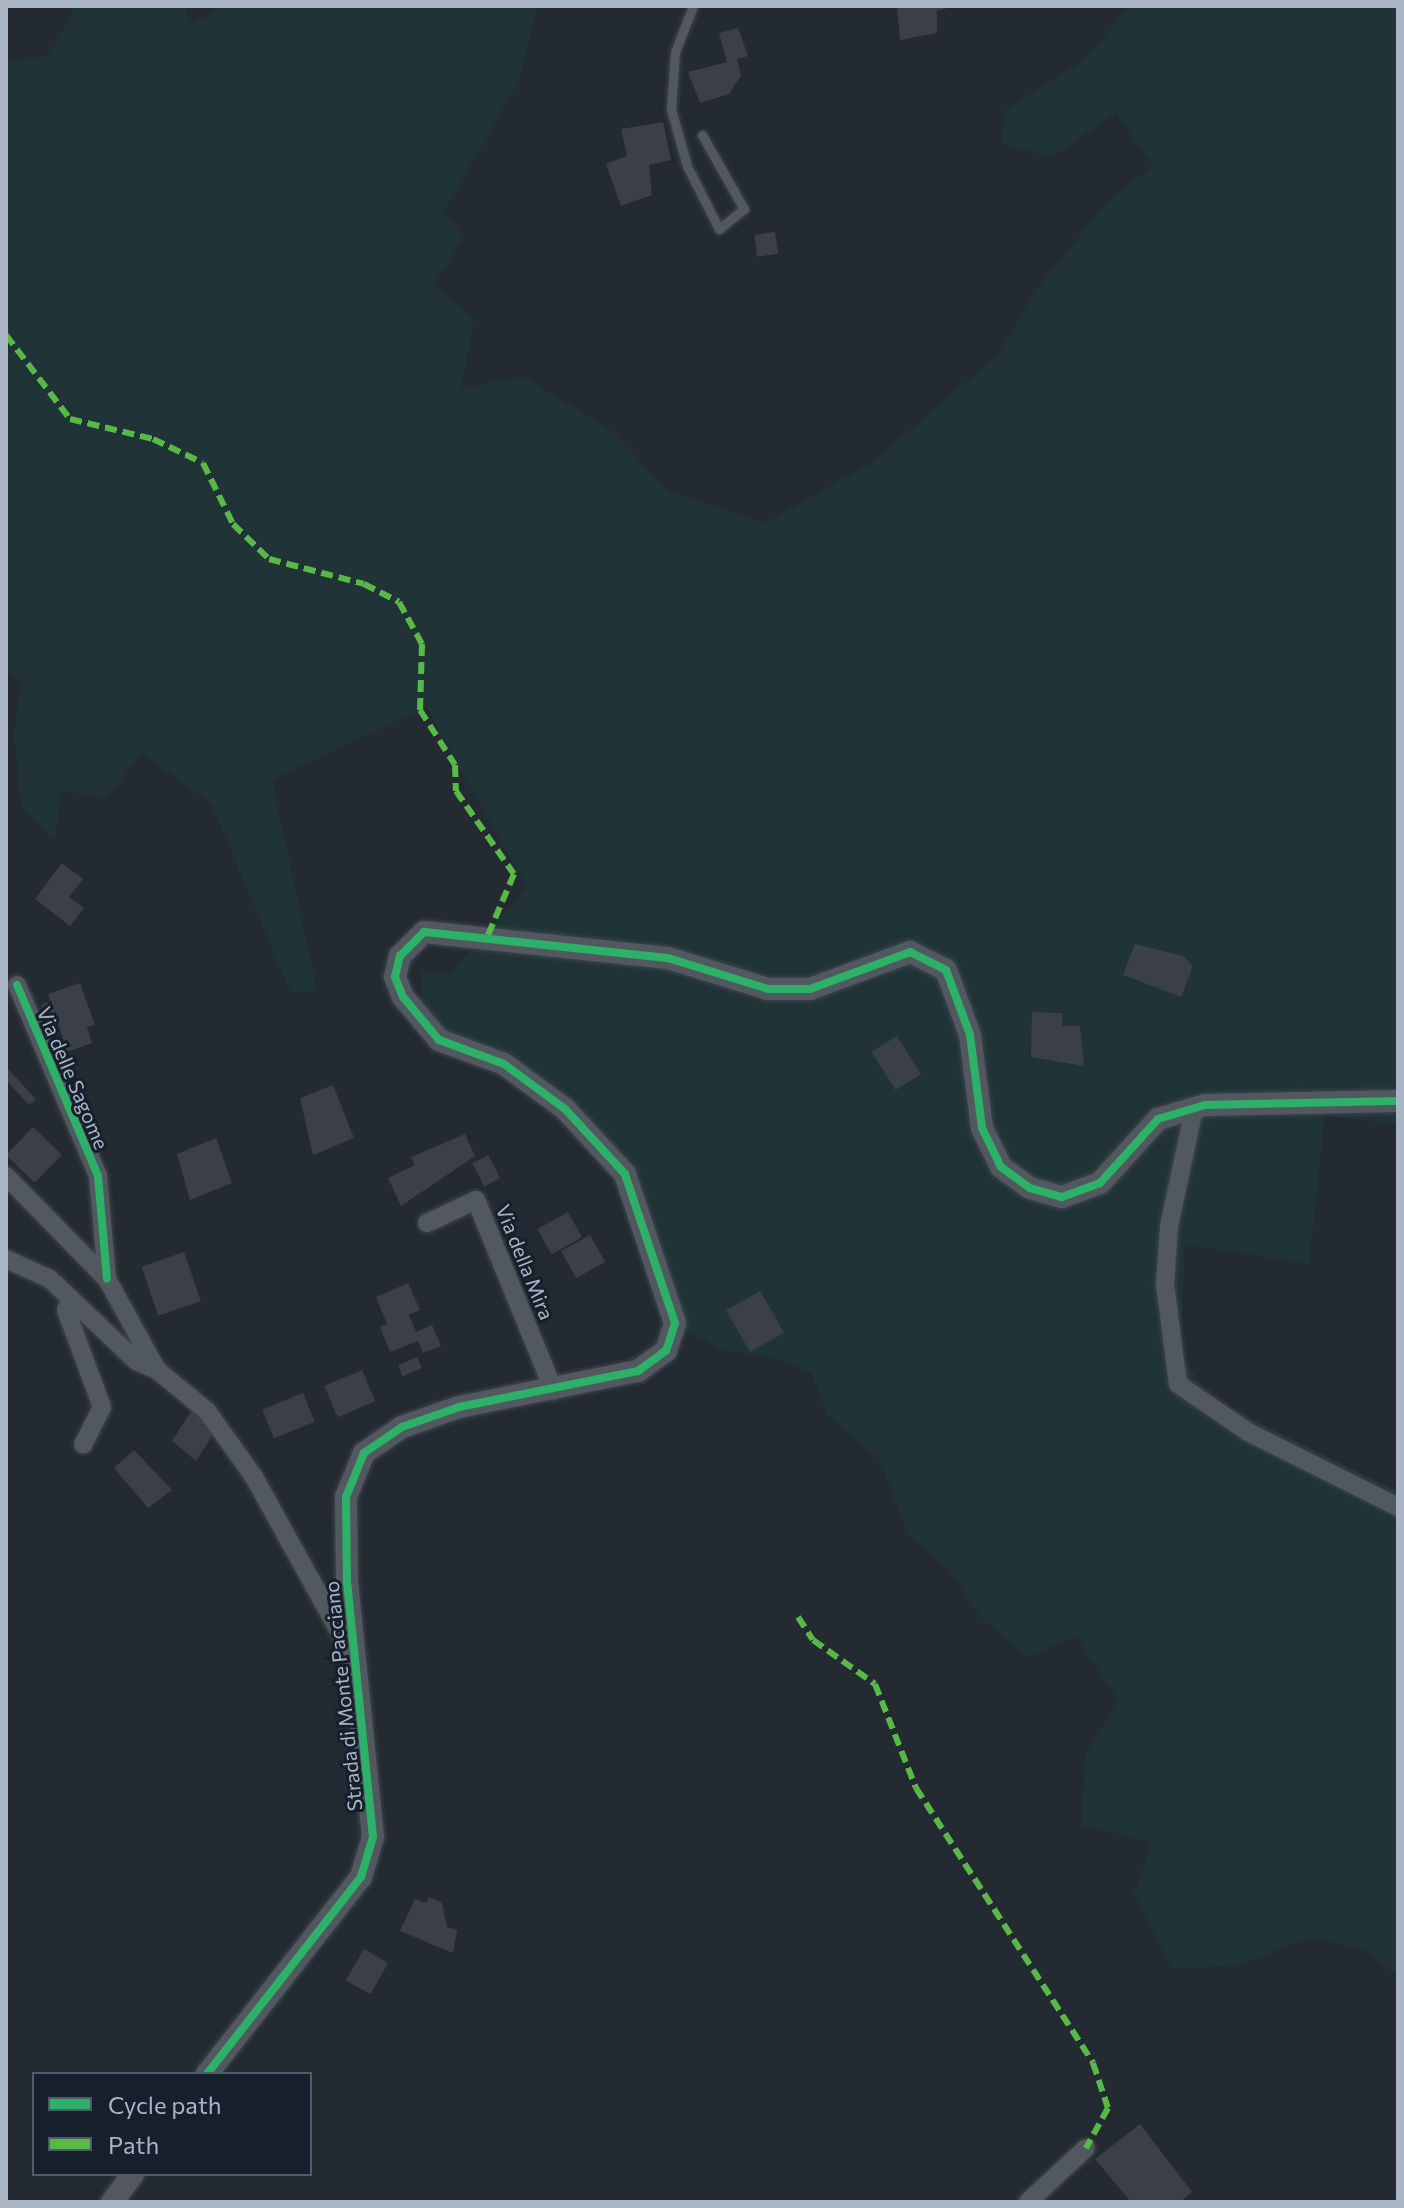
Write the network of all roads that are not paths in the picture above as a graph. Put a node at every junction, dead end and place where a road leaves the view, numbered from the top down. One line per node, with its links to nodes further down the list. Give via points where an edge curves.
1 (693, 6): 2 (lane, via 675,52 671,109 687,166 719,229 744,209)
2 (702, 135)
3 (17, 985): 9 (street, Via delle Sagome, via 98,1176)
4 (1398, 1101): 5 (street, Strada di Monte Pacciano, via 1287,1099)
5 (1194, 1109): 12 (street, Strada di Monte Pacciano, via 1158,1119 1100,1183 1062,1197 1030,1188 1001,1167 982,1128 970,1035 946,970 910,952 810,989 768,989 668,958 424,932 400,956 395,977 403,997 439,1040 504,1064 565,1109 625,1174 675,1323 666,1351 638,1371); 14 (street, via 1169,1227 1165,1284 1178,1384 1248,1432)
6 (6, 1176): 9 (street)
7 (427, 1223): 12 (street, Via della Mira, via 476,1200)
8 (6, 1259): 10 (street, via 32,1266)
9 (107, 1279): 11 (street)
10 (71, 1299): 11 (street, via 136,1361); 13 (street, via 66,1310 102,1407)
11 (157, 1370): 15 (street, via 207,1411 254,1477)
12 (554, 1391): 15 (street, Strada di Monte Pacciano, via 459,1407 402,1427 364,1453 346,1497)
13 (83, 1445)
14 (1398, 1507)
15 (356, 1661): 16 (street, Strada di Monte Pacciano, via 373,1837 361,1877)
16 (209, 2072)
17 (1086, 2148): 20 (street)
18 (132, 2176): 19 (street)
19 (112, 2202)
20 (1028, 2202)

